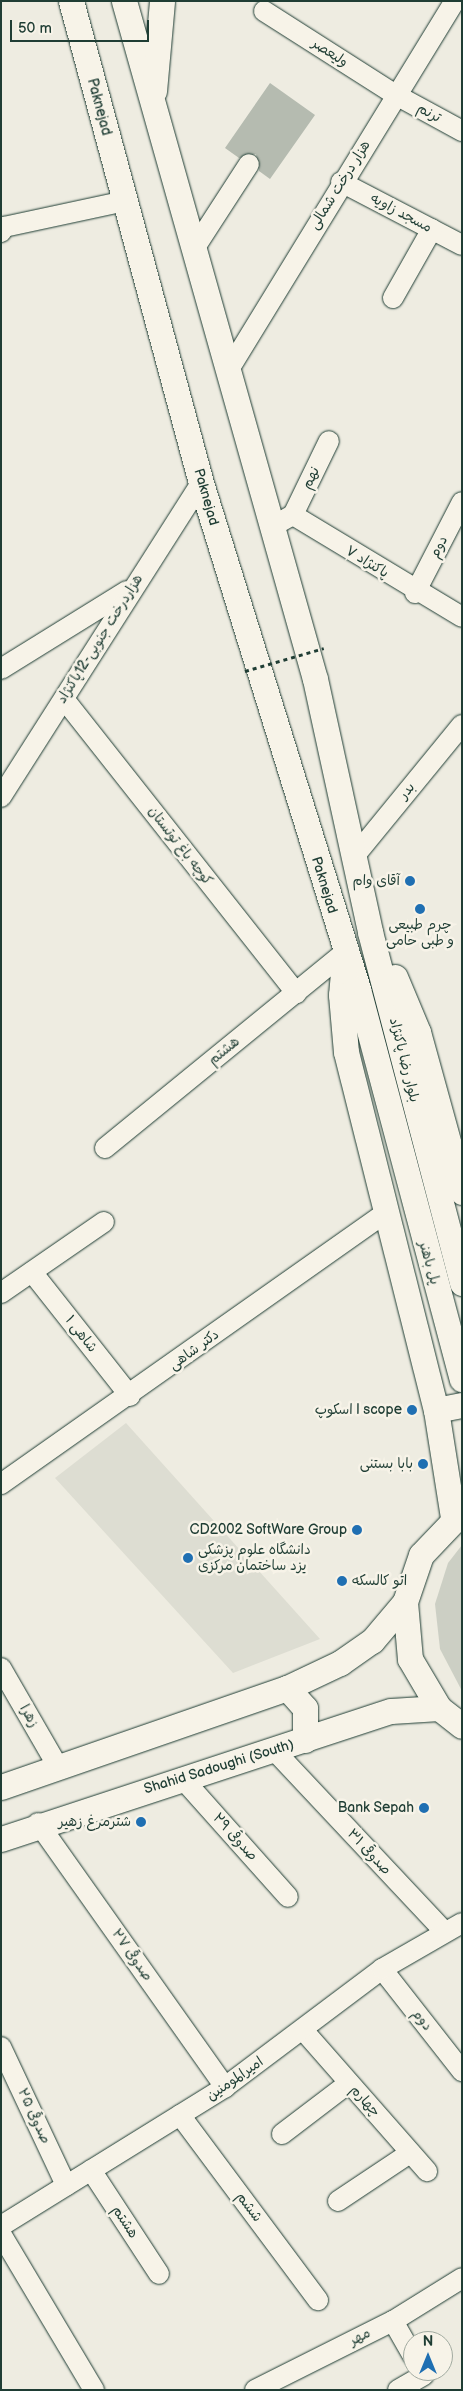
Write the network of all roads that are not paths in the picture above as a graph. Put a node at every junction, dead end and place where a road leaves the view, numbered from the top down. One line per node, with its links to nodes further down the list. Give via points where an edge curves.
1 (71, 1): 11 (main road, Paknejad)
2 (124, 1): 7 (main road)
3 (162, 1): 7 (main road)
4 (455, 1): 6 (street, هزار درخت شمالی)
5 (264, 10): 6 (street, ولیعصر)
6 (396, 95): 8 (street, ترنم); 10 (street, هزار درخت شمالی)
7 (152, 108): 15 (main road)
8 (462, 131)
9 (249, 164): 15 (street)
10 (341, 182): 12 (street, مسجد زاویه); 17 (street, هزار درخت شمالی)
11 (125, 201): 13 (street, via 4,227); 19 (main road, Paknejad)
12 (432, 229): 14 (street, مسجد زاویه); 16 (street)
13 (1, 232)
14 (462, 245)
15 (194, 249): 17 (main road)
16 (393, 298)
17 (228, 371): 21 (main road)
18 (329, 441): 21 (street, نهم)
19 (201, 483): 22 (street, هزاردرخت جنوبی-12پاکنژاد); 31 (main road, Paknejad)
20 (462, 502): 23 (street, دوم)
21 (283, 521): 23 (street, پاکنژاد ۷); 29 (main road)
22 (131, 588): 25 (street); 26 (street, هزاردرخت جنوبی-12پاکنژاد)
23 (415, 593): 24 (street, پاکنژاد ۷)
24 (462, 617)
25 (1, 669)
26 (64, 699): 28 (street, هزاردرخت جنوبی-12پاکنژاد); 33 (street, کوچه باغ توتستان)
27 (462, 724): 29 (street, بدر)
28 (1, 797)
29 (353, 858): 30 (main road)
30 (370, 932): 34 (main road, بلوار رضا پاکنژاد); 35 (main road, via 418,1032)
31 (344, 953): 32 (main road, Paknejad); 33 (street, هشتم); 39 (main road, via 341,995 346,1052)
32 (358, 989): 36 (main road, بلوار رضا پاکنژاد)
33 (296, 993): 37 (street, هشتم)
34 (424, 1141): 42 (main road, پل باهنر)
35 (456, 1146): 38 (main road)
36 (397, 1147): 44 (main road, پل باهنر)
37 (105, 1148)
38 (462, 1192)
39 (385, 1212): 45 (street, دکتر شاهی); 47 (main road)
40 (104, 1222): 41 (street)
41 (32, 1272): 43 (street); 45 (street, شاهی ۱)
42 (462, 1284)
43 (1, 1293)
44 (462, 1380)
45 (130, 1396): 48 (street, دکتر شاهی)
46 (462, 1405): 47 (main road)
47 (436, 1410): 49 (main road)
48 (1, 1484)
49 (457, 1515): 50 (main road, via 421,1555)
50 (405, 1602): 52 (main road, via 372,1641 340,1663); 53 (main road, via 410,1659)
51 (1, 1668): 57 (street, زهرا)
52 (287, 1688): 55 (main road, via 305,1708); 57 (main road)
53 (439, 1708): 54 (main road); 55 (main road, Shahid Sadoughi (South), via 391,1711)
54 (462, 1726)
55 (305, 1740): 56 (main road, Shahid Sadoughi (South))
56 (273, 1749): 58 (main road, Shahid Sadoughi (South)); 63 (street, صدوقی ۳۱)
57 (57, 1765): 59 (main road)
58 (182, 1778): 60 (main road, Shahid Sadoughi (South)); 62 (street, صدوقی ۲۹)
59 (1, 1787)
60 (38, 1823): 61 (main road, Shahid Sadoughi (South)); 69 (street, صدوقی ۲۷)
61 (1, 1839)
62 (288, 1897)
63 (453, 1928): 64 (street, امیرالمومنین)
64 (382, 1970): 65 (street, امیرالمومنین); 67 (street, دوم)
65 (304, 2030): 68 (street, چهارم); 69 (street, امیرالمومنین)
66 (1, 2046): 75 (street, صدوقی ۲۵)
67 (462, 2071)
68 (349, 2083): 71 (street); 72 (street, چهارم)
69 (225, 2087): 70 (street, امیرالمومنین)
70 (180, 2115): 73 (street, امیرالمومنین); 81 (street, ششم)
71 (282, 2134)
72 (410, 2153): 74 (street, چهارم); 76 (street)
73 (91, 2170): 75 (street, امیرالمومنین); 79 (street, هشتم)
74 (427, 2171)
75 (66, 2186): 77 (street, امیرالمومنین)
76 (338, 2201)
77 (1, 2226)
78 (1, 2234): 85 (street)
79 (159, 2274)
80 (462, 2278): 82 (street, مهر)
81 (318, 2300)
82 (393, 2321): 83 (street); 86 (street, مهر)
83 (403, 2338)
84 (419, 2381): 87 (street)
85 (94, 2390)
86 (255, 2390)
87 (398, 2390)

